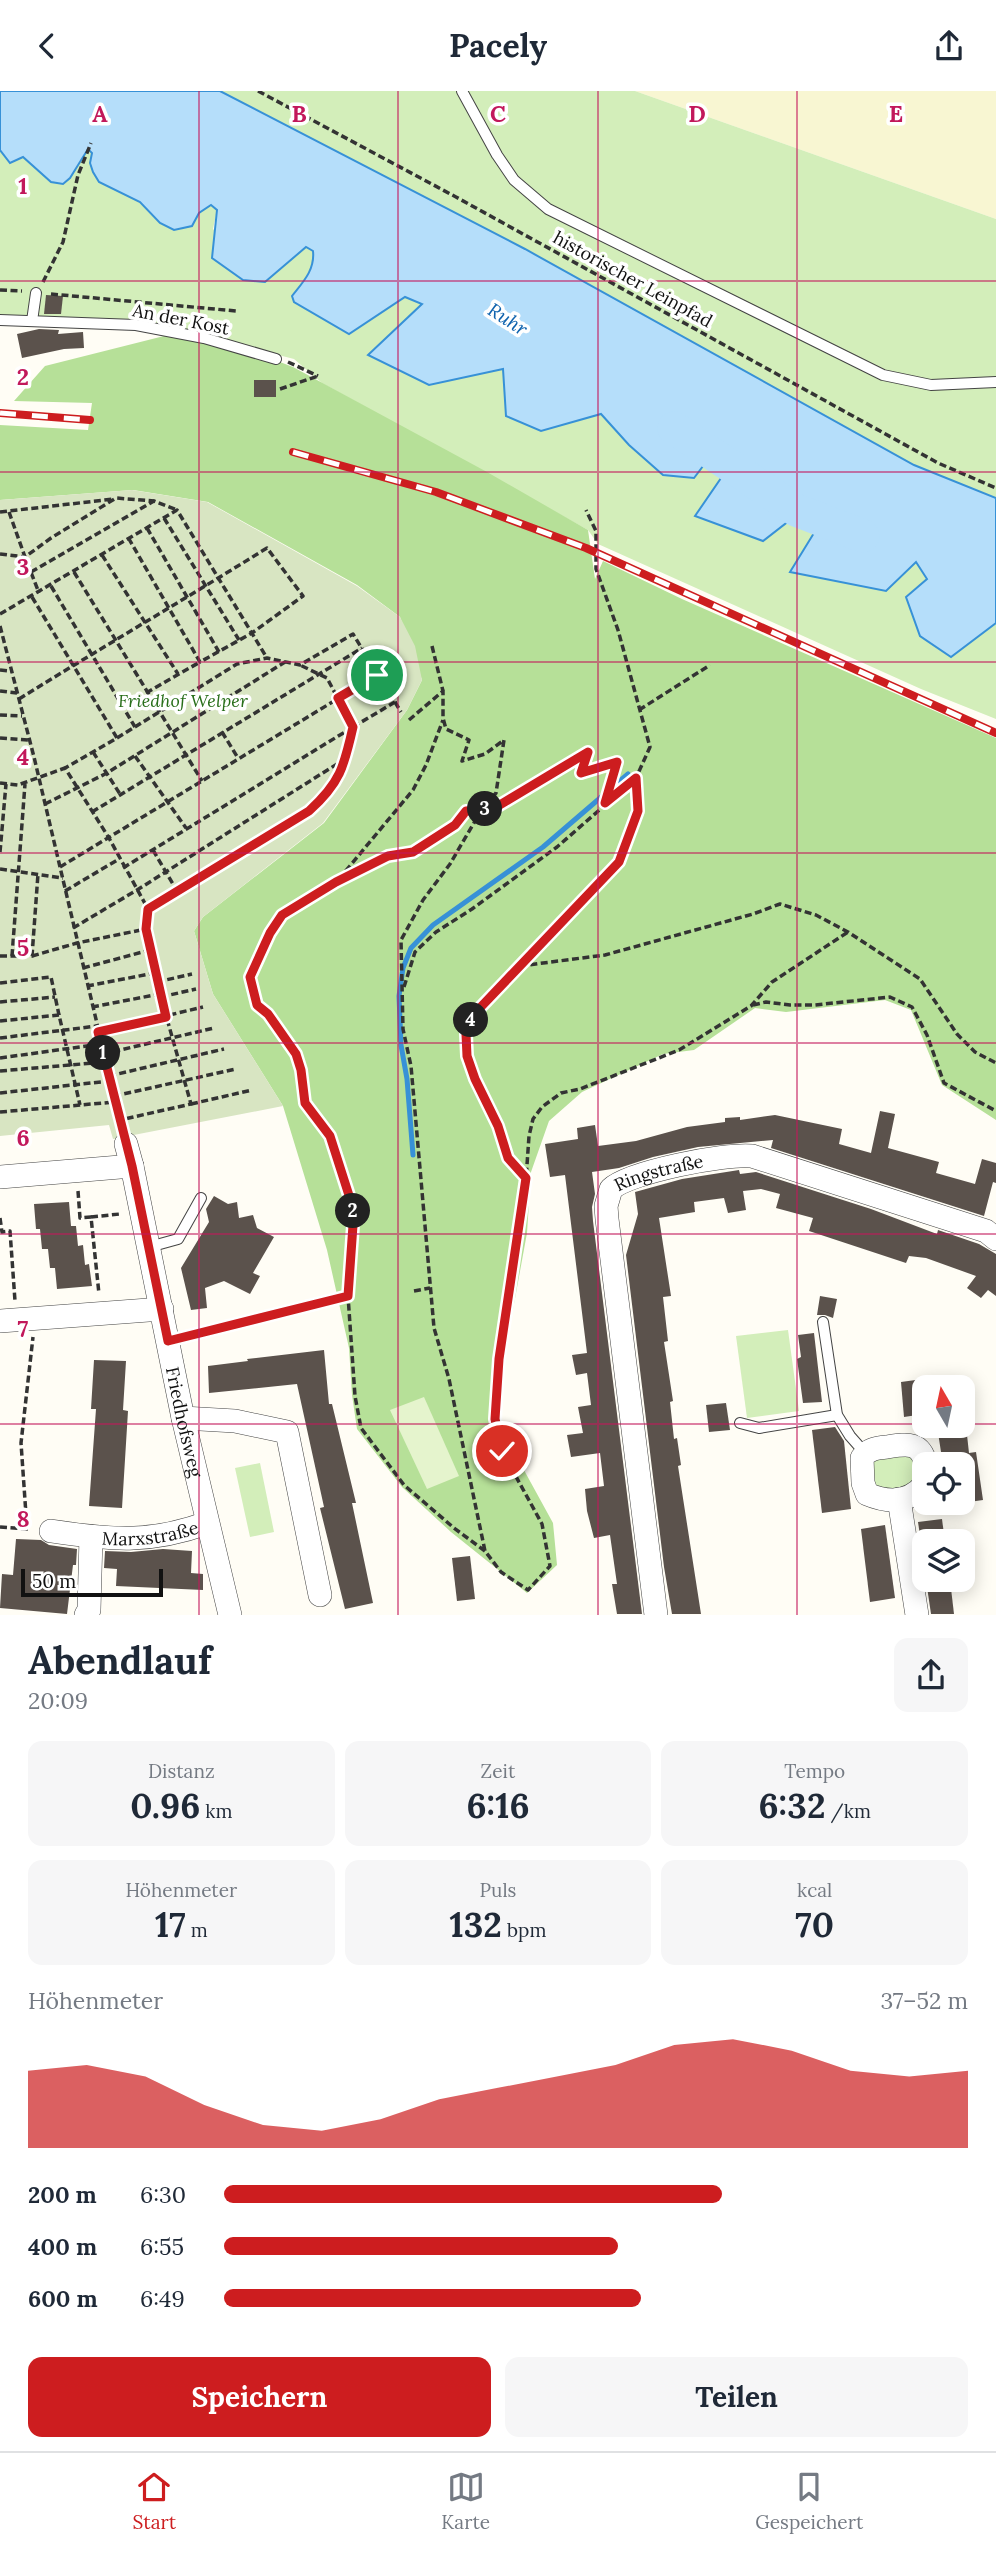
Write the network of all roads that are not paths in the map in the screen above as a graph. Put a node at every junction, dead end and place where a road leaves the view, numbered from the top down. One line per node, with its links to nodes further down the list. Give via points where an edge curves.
1 (462, 91): 6 (lane, via 514,180 548,209 883,375 932,384)
2 (36, 293): 4 (lane)
3 (0, 320): 4 (lane, An der Kost)
4 (32, 321): 5 (lane, An der Kost, via 136,325)
5 (276, 359)
6 (996, 382)
7 (0, 1177): 10 (street, Friedhofsweg, via 76,1171 129,1155)
8 (201, 1198): 10 (lane, via 178,1239)
9 (996, 1239): 27 (street, Ringstraße, via 986,1231 752,1156 719,1157 629,1178 611,1189 607,1219)
10 (149, 1247): 11 (street, Friedhofsweg)
11 (162, 1309): 12 (street); 15 (street, Friedhofsweg)
12 (17, 1319)
13 (823, 1322): 14 (lane)
14 (837, 1415): 16 (lane, via 759,1428); 18 (lane)
15 (183, 1418): 21 (street, Friedhofsweg); 24 (street, via 235,1421 287,1432)
16 (740, 1423)
17 (922, 1452): 18 (street, via 907,1444)
18 (865, 1453): 20 (street, via 862,1467 867,1494)
19 (912, 1496): 20 (street)
20 (900, 1499): 28 (street)
21 (207, 1523): 23 (street, Marxstraße, via 146,1539); 26 (street, Friedhofsweg)
22 (51, 1531): 23 (street, Marxstraße)
23 (91, 1537): 25 (street, Marxstraße)
24 (320, 1595)
25 (86, 1615)
26 (230, 1615)
27 (656, 1615)
28 (917, 1615)

